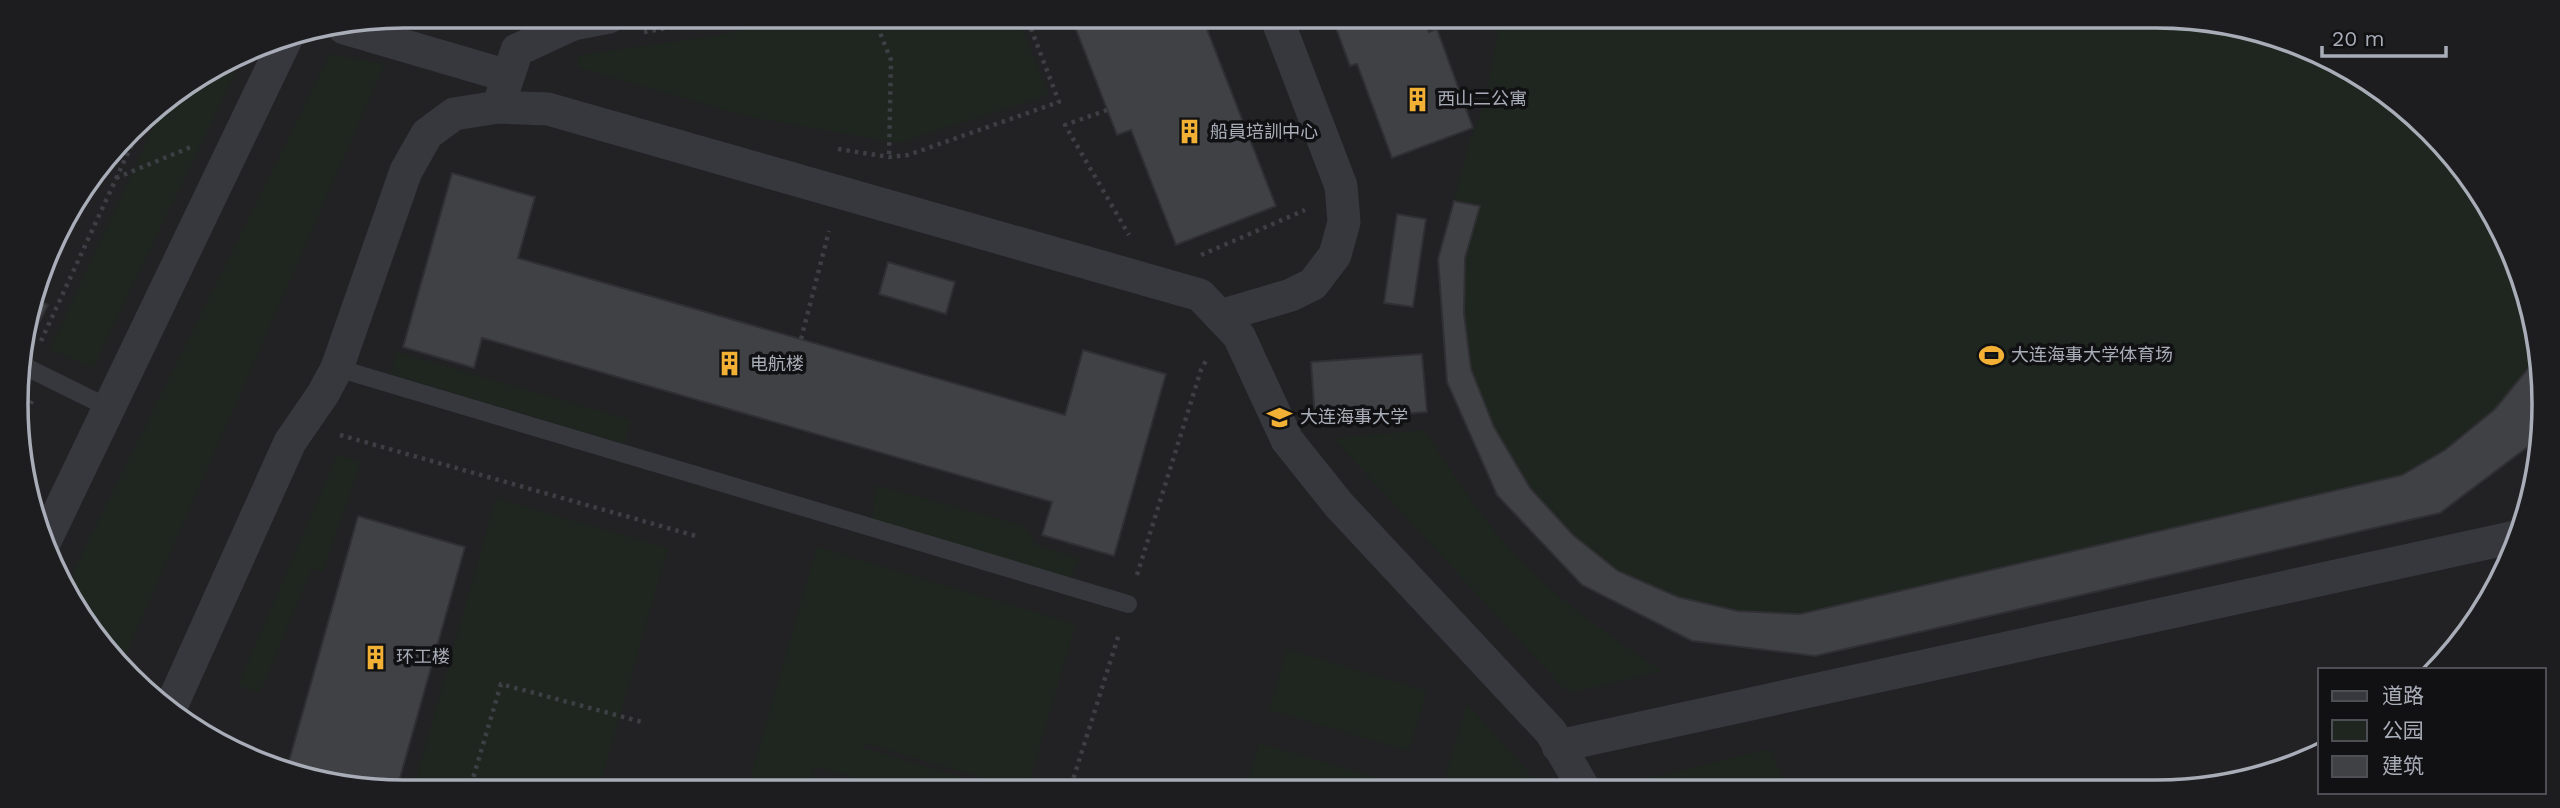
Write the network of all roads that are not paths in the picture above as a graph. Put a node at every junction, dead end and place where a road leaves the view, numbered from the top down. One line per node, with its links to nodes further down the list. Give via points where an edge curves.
1 (564, 28): 5 (street, via 517,50)
2 (1280, 28): 7 (street, via 1341,186 1343,222 1335,255 1314,284)
3 (355, 31): 5 (street)
4 (281, 49): 10 (street)
5 (508, 76): 6 (street)
6 (498, 107): 7 (street, via 548,109 1187,291 1200,295); 8 (street, via 454,114 427,134 406,171)
7 (1220, 316): 15 (street, via 1239,335 1287,440 1339,505 1551,732)
8 (337, 368): 13 (lane); 14 (street, via 290,442)
9 (30, 369): 10 (lane)
10 (109, 408): 11 (street)
11 (51, 531)
12 (2507, 539): 15 (street)
13 (1128, 604)
14 (174, 701)
15 (1558, 746): 16 (street)
16 (1578, 780)

